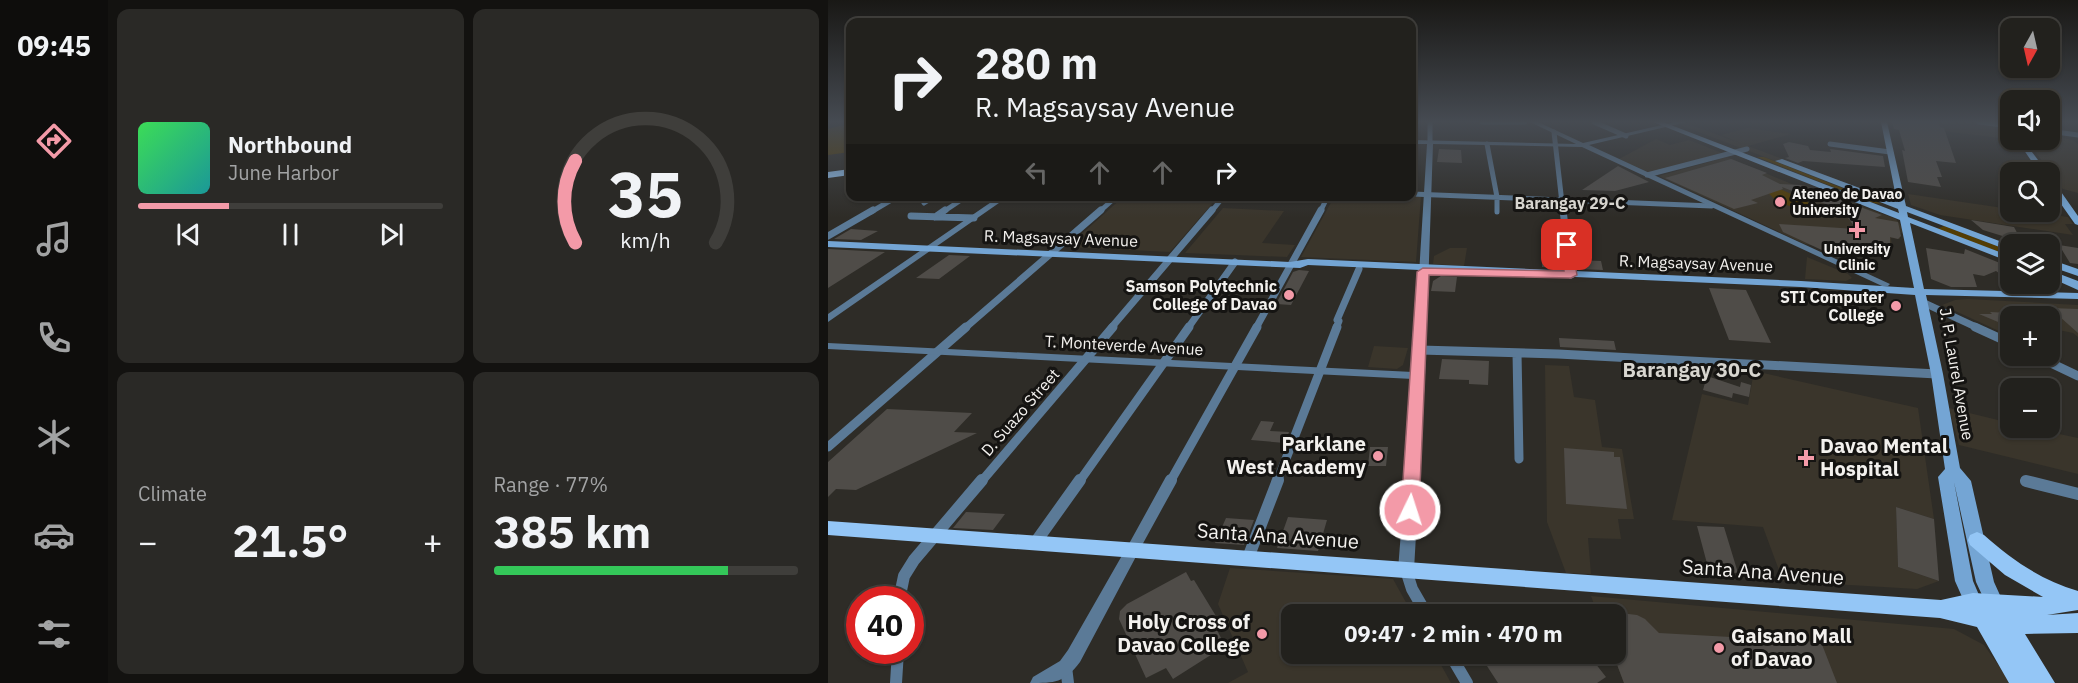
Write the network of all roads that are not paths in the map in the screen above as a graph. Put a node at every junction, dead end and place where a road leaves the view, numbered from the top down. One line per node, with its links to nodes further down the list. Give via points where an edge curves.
1 (1429, 154): 13 (street)
2 (1489, 154): 14 (street)
3 (1557, 154): 16 (street)
4 (1601, 154): 11 (street)
5 (1727, 154): 11 (street)
6 (1750, 154): 25 (main road)
7 (1759, 154): 25 (main road)
8 (1890, 154): 27 (main road, J. P. Laurel Avenue)
9 (846, 172): 10 (main road)
10 (828, 174)
11 (1647, 175): 26 (street)
12 (1416, 194): 13 (street)
13 (1427, 195): 14 (street); 44 (street)
14 (1497, 197): 16 (street); 28 (street)
15 (2060, 197): 33 (main road)
16 (1561, 200): 26 (street); 47 (street)
17 (889, 201): 34 (street)
18 (927, 201): 24 (street)
19 (959, 201): 30 (street)
20 (999, 201): 31 (street)
21 (1111, 201): 38 (street)
22 (1220, 201): 40 (street, D. Suazo Street)
23 (1325, 201): 42 (street)
24 (924, 203)
25 (1884, 205): 27 (main road); 32 (main road)
26 (1712, 206): 46 (street)
27 (1903, 207): 32 (main road, J. P. Laurel Avenue); 36 (main road)
28 (1497, 212)
29 (911, 216): 30 (street)
30 (934, 217): 31 (street)
31 (974, 218): 37 (street)
32 (1906, 219): 39 (main road); 54 (main road, J. P. Laurel Avenue)
33 (2078, 222)
34 (828, 236)
35 (828, 244): 37 (main road, R. Magsaysay Avenue)
36 (2000, 244)
37 (929, 249): 38 (main road, R. Magsaysay Avenue); 56 (street)
38 (1050, 254): 40 (main road, R. Magsaysay Avenue); 60 (street)
39 (2000, 255)
40 (1171, 259): 41 (main road, R. Magsaysay Avenue); 62 (street, D. Suazo Street)
41 (1235, 262): 42 (main road, R. Magsaysay Avenue); 63 (street)
42 (1293, 264): 43 (main road, R. Magsaysay Avenue); 44 (main road, R. Magsaysay Avenue); 65 (street)
43 (1359, 269): 44 (main road, R. Magsaysay Avenue); 66 (street)
44 (1423, 269): 47 (main road, R. Magsaysay Avenue); 59 (street)
45 (2060, 269): 49 (main road)
46 (1854, 271): 50 (street); 52 (street)
47 (1571, 275): 51 (main road, R. Magsaysay Avenue)
48 (2060, 276): 49 (main road)
49 (2077, 280)
50 (1857, 283): 51 (main road, R. Magsaysay Avenue); 52 (main road, R. Magsaysay Avenue)
51 (1801, 284): 54 (main road, R. Magsaysay Avenue)
52 (1885, 284): 54 (main road, R. Magsaysay Avenue)
53 (1948, 291): 54 (main road, R. Magsaysay Avenue); 54 (main road); 55 (main road, R. Magsaysay Avenue)
54 (1921, 295): 57 (street); 67 (main road, J. P. Laurel Avenue)
55 (2078, 296)
56 (828, 319)
57 (2000, 338)
58 (828, 346): 60 (street, T. Monteverde Avenue)
59 (1420, 350): 61 (street); 68 (street)
60 (939, 351): 62 (street, T. Monteverde Avenue); 70 (street)
61 (1517, 353): 67 (street); 71 (street)
62 (1087, 359): 63 (street, T. Monteverde Avenue); 76 (street, D. Suazo Street)
63 (1164, 363): 65 (street, T. Monteverde Avenue); 78 (street)
64 (2057, 366): 69 (street)
65 (1234, 367): 66 (street, T. Monteverde Avenue); 79 (street)
66 (1321, 371): 68 (street, T. Monteverde Avenue); 80 (street)
67 (1937, 374): 72 (main road, J. P. Laurel Avenue)
68 (1419, 376): 81 (street)
69 (2078, 376)
70 (828, 447)
71 (1519, 459)
72 (1953, 470): 77 (main road, J. P. Laurel Avenue, via 1963,481); 85 (main road, J. P. Laurel Avenue, via 1946,477 1964,581)
73 (2026, 481): 74 (street)
74 (2078, 494)
75 (828, 528): 76 (main road, Santa Ana Avenue)
76 (936, 536): 78 (main road, Santa Ana Avenue); 82 (street, D. Suazo Street, via 904,576)
77 (1977, 540): 83 (main road, via 2022,578); 85 (main road, J. P. Laurel Avenue)
78 (1035, 543): 79 (main road, Santa Ana Avenue)
79 (1133, 549): 80 (main road, Santa Ana Avenue); 89 (street)
80 (1248, 558): 81 (main road, Santa Ana Avenue)
81 (1406, 570): 84 (street); 85 (main road, Santa Ana Avenue)
82 (902, 586)
83 (2078, 600): 85 (main road)
84 (1420, 604)
85 (1989, 612): 86 (main road, via 2048,625); 93 (main road, J. P. Laurel Avenue); 94 (main road, J. P. Laurel Avenue)
86 (2078, 623)
87 (897, 664): 90 (street)
88 (1456, 664): 92 (street)
89 (1067, 675): 91 (street)
90 (896, 683)
91 (1039, 683)
92 (1467, 683)
93 (2022, 683)
94 (2043, 683)

